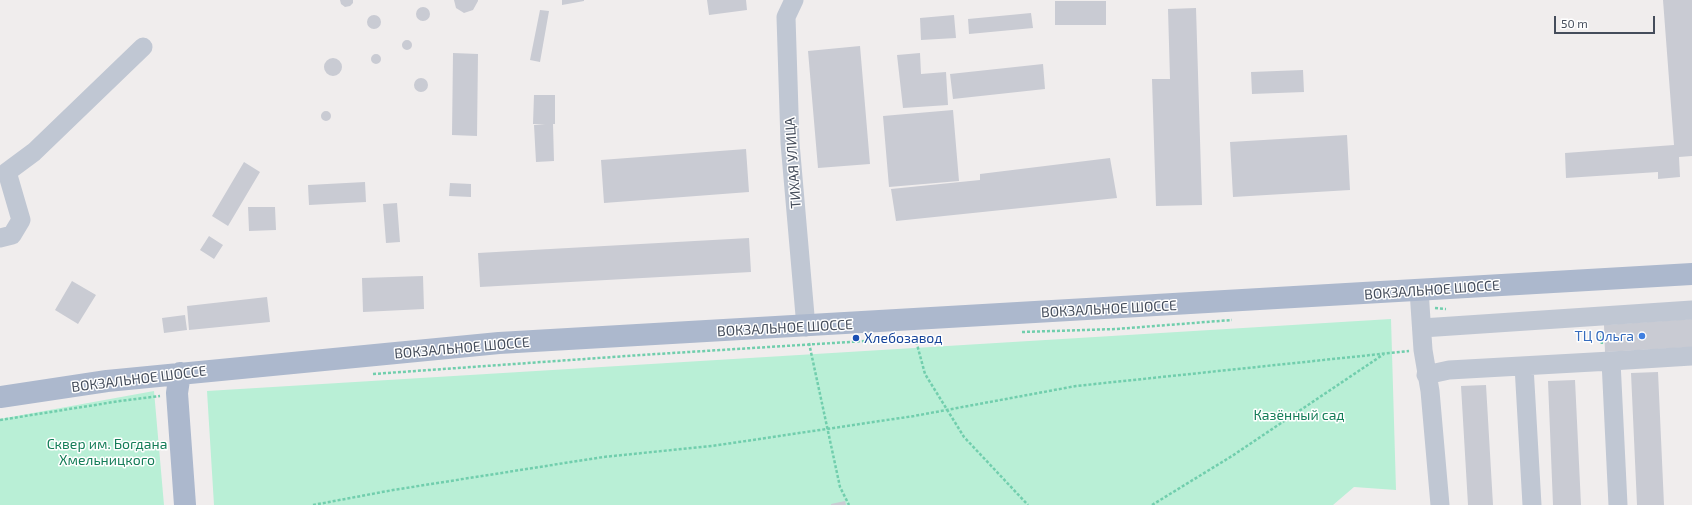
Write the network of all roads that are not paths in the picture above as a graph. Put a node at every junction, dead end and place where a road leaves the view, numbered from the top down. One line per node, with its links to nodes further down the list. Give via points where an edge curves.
1 (794, 0): 8 (lane, ТИХАЯ УЛИЦА, via 786,17 790,144)
2 (143, 47): 3 (lane, via 34,152 7,172 21,220 12,235)
3 (0, 238)
4 (1692, 274): 5 (main road, ВОКЗАЛЬНОЕ ШОССЕ)
5 (1420, 298): 7 (lane); 8 (main road, ВОКЗАЛЬНОЕ ШОССЕ)
6 (1692, 310): 7 (lane)
7 (1422, 328): 12 (lane)
8 (808, 336): 13 (main road, ВОКЗАЛЬНОЕ ШОССЕ, via 499,343)
9 (1692, 356): 10 (lane)
10 (1611, 361): 11 (lane); 18 (lane)
11 (1524, 366): 12 (lane, via 1449,370); 17 (lane)
12 (1426, 375): 16 (lane, via 1430,391)
13 (178, 383): 14 (main road, ВОКЗАЛЬНОЕ ШОССЕ, via 107,381); 15 (main road)
14 (0, 397)
15 (185, 505)
16 (1440, 505)
17 (1532, 505)
18 (1618, 505)

